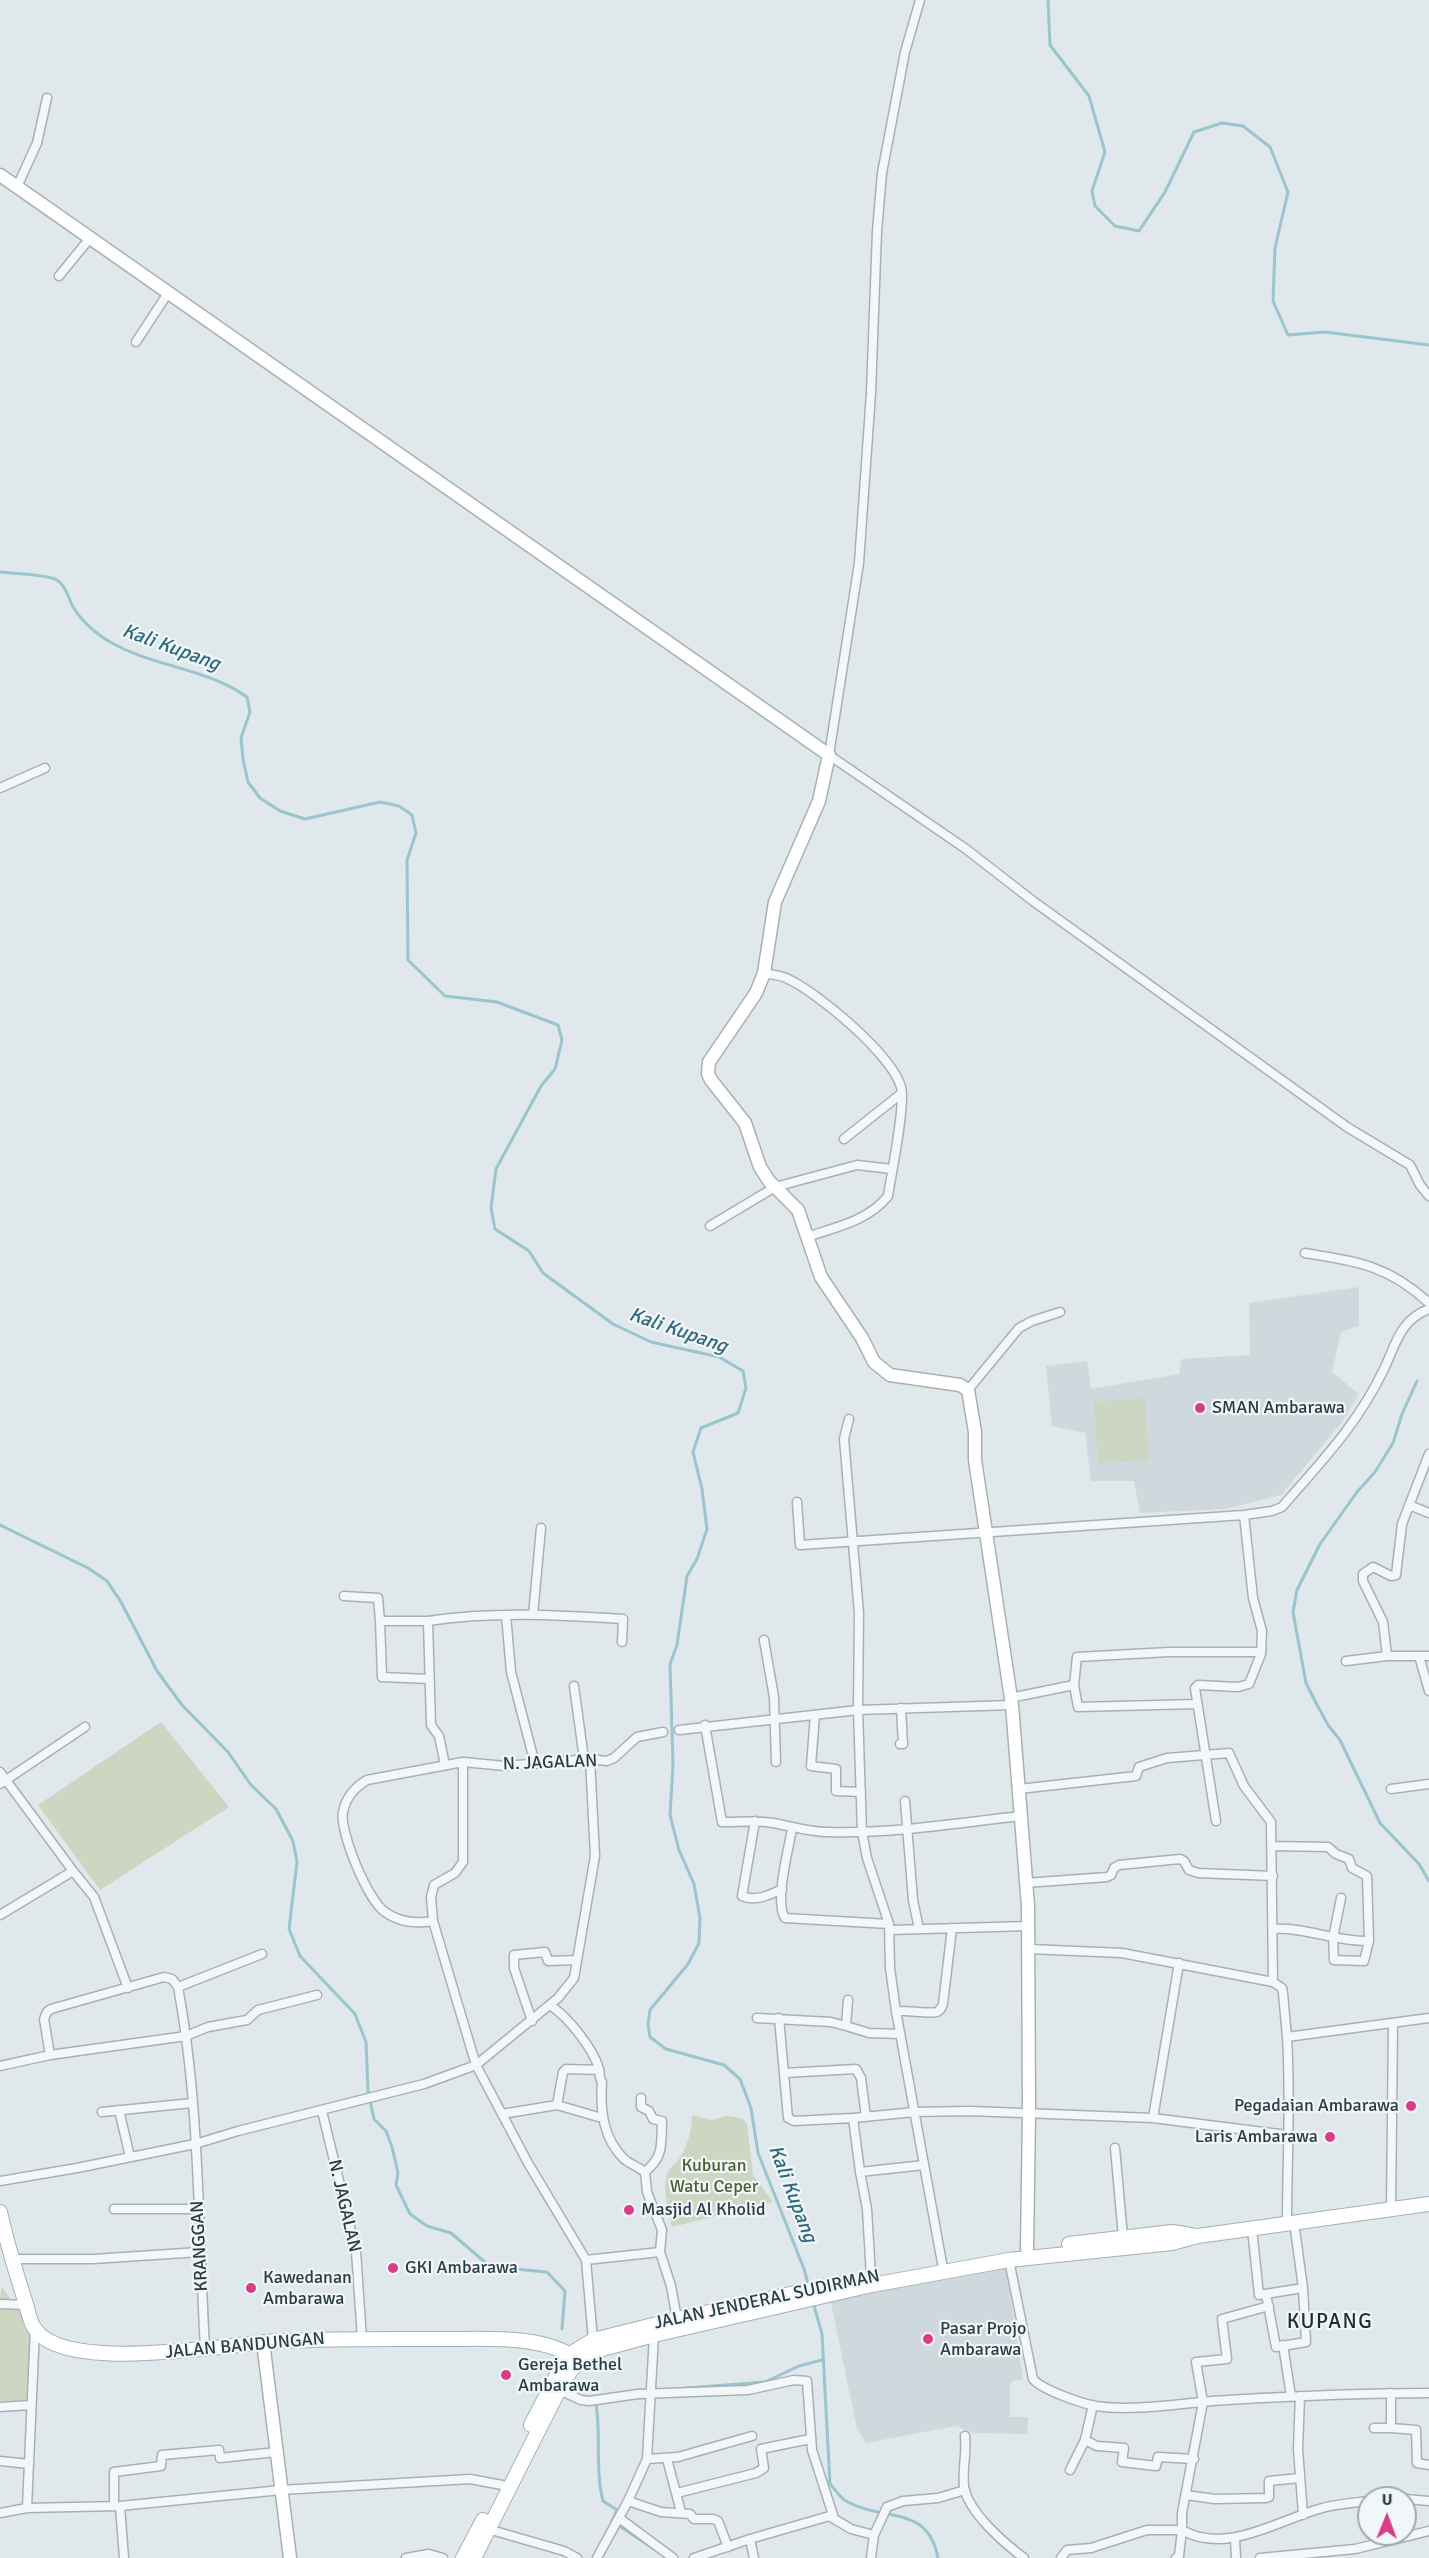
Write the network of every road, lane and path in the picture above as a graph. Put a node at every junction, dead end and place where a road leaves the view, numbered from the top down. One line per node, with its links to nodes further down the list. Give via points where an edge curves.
1 (920, 0): 9 (street, via 904,52 882,173 860,552)
2 (47, 98): 4 (street, via 37,143)
3 (0, 175): 4 (street)
4 (17, 187): 5 (street)
5 (90, 238): 6 (street); 7 (street)
6 (59, 276)
7 (168, 293): 8 (street); 9 (street)
8 (136, 342)
9 (829, 755): 12 (street, via 819,801 775,902); 17 (street, via 966,849 1347,1126 1410,1165)
10 (45, 768): 11 (street)
11 (0, 788)
12 (764, 973): 13 (street, via 784,977 830,1006 864,1037 892,1071); 16 (street, via 756,993 711,1057 708,1074 745,1123 760,1167)
13 (902, 1093): 14 (street); 15 (street)
14 (844, 1139)
15 (892, 1169): 16 (street, via 857,1165); 19 (street, via 888,1196 879,1208 863,1218)
16 (775, 1187): 18 (street); 19 (street, via 798,1210)
17 (1429, 1196)
18 (710, 1226)
19 (807, 1237): 24 (street, via 821,1277 874,1362 890,1375 960,1385)
20 (1305, 1253): 21 (street, via 1380,1269 1409,1284)
21 (1429, 1303)
22 (1429, 1309): 30 (street, via 1402,1327 1364,1408 1282,1507)
23 (1060, 1312): 24 (street, via 1019,1328)
24 (968, 1390): 32 (street)
25 (849, 1419): 33 (street, via 844,1439)
26 (1428, 1459): 28 (street)
27 (797, 1502): 33 (street, via 800,1545)
28 (1409, 1505): 29 (street); 42 (street, via 1402,1524 1396,1575 1373,1567 1363,1574 1383,1622)
29 (1429, 1514)
30 (1244, 1515): 32 (street); 41 (street, via 1253,1598 1262,1631)
31 (541, 1528): 36 (street)
32 (986, 1532): 33 (street); 50 (street)
33 (853, 1541): 53 (street, via 859,1613)
34 (344, 1596): 38 (street, via 378,1598)
35 (506, 1615): 36 (street); 37 (street); 65 (street, via 511,1672)
36 (533, 1615): 40 (street, via 623,1619)
37 (428, 1621): 38 (street); 46 (street)
38 (380, 1622): 46 (street, via 382,1677)
39 (764, 1640): 55 (street)
40 (622, 1642)
41 (1261, 1652): 47 (street, via 1077,1657); 51 (street, via 1249,1684 1196,1686)
42 (1387, 1656): 43 (street); 45 (street)
43 (1419, 1656): 44 (street); 49 (street)
44 (1429, 1656)
45 (1346, 1661)
46 (429, 1679): 66 (street, via 432,1725 440,1736)
47 (1074, 1685): 50 (street); 51 (street, via 1078,1707)
48 (574, 1686): 62 (street)
49 (1429, 1691)
50 (1011, 1701): 52 (street); 69 (street)
51 (1197, 1704): 61 (street)
52 (901, 1708): 53 (street); 60 (street)
53 (858, 1710): 54 (street); 71 (street)
54 (815, 1715): 55 (street); 71 (street, via 811,1766 836,1769 836,1791)
55 (776, 1720): 56 (street); 64 (street)
56 (705, 1725): 58 (street); 74 (street, via 722,1822)
57 (85, 1726): 67 (street)
58 (679, 1730)
59 (663, 1732): 62 (street, N. JAGALAN, via 637,1737 607,1761)
60 (900, 1744)
61 (1204, 1755): 69 (street, via 1167,1758 1139,1767 1136,1776); 75 (street); 79 (street, via 1223,1752 1232,1756 1244,1786 1269,1817)
62 (587, 1759): 65 (street, N. JAGALAN); 96 (street, via 595,1856)
63 (463, 1762): 65 (street, N. JAGALAN); 66 (street, N. JAGALAN); 86 (street, via 463,1862 455,1873 434,1885)
64 (776, 1762)
65 (535, 1764)
66 (445, 1765): 86 (street, N. JAGALAN, via 368,1780 356,1786 342,1814 372,1899 401,1921)
67 (2, 1779): 80 (street)
68 (1429, 1784): 70 (street)
69 (1020, 1789): 73 (street)
70 (1391, 1790)
71 (861, 1792): 78 (street)
72 (904, 1801): 77 (street)
73 (1021, 1816): 77 (street); 82 (street)
74 (755, 1821): 76 (street); 83 (street, via 742,1896 766,1896)
75 (1216, 1821)
76 (792, 1828): 78 (street); 83 (street)
77 (908, 1829): 78 (street); 90 (street)
78 (862, 1832): 88 (street)
79 (1272, 1846): 81 (street); 93 (street, via 1326,1846 1349,1858 1352,1868 1367,1876)
80 (73, 1872): 85 (street); 100 (street, via 94,1897)
81 (1273, 1876): 82 (street, via 1198,1873 1189,1870 1180,1859 1119,1865 1107,1877); 91 (street)
82 (1026, 1883): 87 (street)
83 (782, 1889): 88 (street, via 785,1918)
84 (1341, 1898): 92 (street)
85 (0, 1916)
86 (433, 1921): 115 (street)
87 (1028, 1926): 89 (street); 94 (street)
88 (890, 1927): 90 (street); 104 (street)
89 (952, 1928): 90 (street); 104 (street, via 940,2010)
90 (919, 1929)
91 (1274, 1929): 92 (street, via 1292,1928); 98 (street)
92 (1333, 1938): 93 (street); 93 (street, via 1334,1960 1358,1962 1364,1961)
93 (1369, 1941)
94 (1029, 1949): 97 (street, via 1106,1951); 126 (street)
95 (262, 1954): 99 (street)
96 (577, 1960): 103 (street, via 570,1986); 108 (street, via 548,1961 545,1952 538,1951 514,1955 514,1968)
97 (1179, 1963): 98 (street); 131 (street)
98 (1273, 1982): 113 (street, via 1282,1988)
99 (178, 1987): 100 (street, via 172,1979 164,1977); 112 (street, KRANGGAN)
100 (128, 1988): 114 (street, via 47,2012 44,2019)
101 (316, 1995): 112 (street, via 258,2010 247,2020 208,2027)
102 (848, 2000): 110 (street)
103 (550, 2005): 108 (street); 117 (street, via 579,2033)
104 (896, 2011): 111 (street)
105 (757, 2018): 106 (street)
106 (779, 2018): 110 (street); 118 (street)
107 (1429, 2018): 109 (street)
108 (532, 2021): 115 (street)
109 (1393, 2023): 113 (street); 143 (street)
110 (846, 2026): 111 (street, via 869,2033)
111 (900, 2034): 125 (street)
112 (186, 2036): 114 (street); 120 (street, KRANGGAN)
113 (1287, 2037): 132 (street)
114 (50, 2055): 116 (street)
115 (476, 2065): 123 (street, via 424,2084); 127 (street)
116 (0, 2066)
117 (599, 2070): 121 (street, via 566,2069); 129 (street)
118 (784, 2073): 128 (street, via 856,2069 861,2078); 130 (street, via 791,2121)
119 (641, 2098): 137 (street, via 641,2107 653,2119 662,2121 661,2150 656,2163)
120 (192, 2103): 122 (street); 133 (street, KRANGGAN)
121 (557, 2105): 127 (street); 129 (street)
122 (119, 2110): 124 (street); 135 (street)
123 (322, 2111): 133 (street); 167 (street, N. JAGALAN, via 356,2251)
124 (102, 2112)
125 (915, 2112): 126 (street); 128 (street); 136 (street)
126 (1029, 2113): 131 (street); 149 (street)
127 (502, 2114): 153 (street)
128 (866, 2117): 130 (street)
129 (603, 2118): 137 (street, via 611,2143 626,2161)
130 (853, 2118): 138 (street)
131 (1153, 2118): 132 (street)
132 (1287, 2135): 145 (street)
133 (195, 2144): 135 (street); 142 (street, KRANGGAN)
134 (1115, 2148): 148 (street)
135 (130, 2157): 139 (street)
136 (924, 2165): 138 (street); 155 (street)
137 (645, 2172): 151 (street, via 647,2192 662,2230)
138 (860, 2172): 156 (street)
139 (0, 2181)
140 (1429, 2204): 143 (main road, JALAN JENDERAL SUDIRMAN)
141 (114, 2209): 142 (street)
142 (198, 2209): 150 (street, KRANGGAN)
143 (1391, 2210): 145 (main road, JALAN JENDERAL SUDIRMAN)
144 (0, 2212): 152 (main road)
145 (1290, 2223): 146 (main road, JALAN JENDERAL SUDIRMAN); 157 (street)
146 (1252, 2229): 147 (main road, JALAN JENDERAL SUDIRMAN); 159 (street, via 1259,2295)
147 (1198, 2236): 148 (main road, JALAN JENDERAL SUDIRMAN, via 1172,2232); 154 (main road, JALAN JENDERAL SUDIRMAN, via 1172,2243)
148 (1123, 2237): 149 (main road, JALAN JENDERAL SUDIRMAN)
149 (1027, 2249): 155 (main road, JALAN JENDERAL SUDIRMAN)
150 (200, 2252): 152 (street, via 93,2259); 171 (street, KRANGGAN)
151 (660, 2252): 153 (street); 164 (street, via 672,2286)
152 (11, 2259): 162 (main road)
153 (586, 2260): 168 (street)
154 (1009, 2260): 158 (main road, JALAN JENDERAL SUDIRMAN); 180 (street, via 1033,2379 1041,2386)
155 (942, 2263): 156 (main road, JALAN JENDERAL SUDIRMAN)
156 (872, 2277): 158 (main road, JALAN JENDERAL SUDIRMAN)
157 (1303, 2288): 159 (street); 170 (street, via 1306,2342)
158 (821, 2291): 160 (main road, JALAN JENDERAL SUDIRMAN)
159 (1266, 2294): 163 (street)
160 (793, 2298): 164 (main road, JALAN JENDERAL SUDIRMAN); 166 (main road, JALAN JENDERAL SUDIRMAN)
161 (0, 2304): 162 (street)
162 (26, 2305): 165 (main road)
163 (1269, 2306): 170 (street, via 1276,2347); 178 (street, via 1222,2319 1227,2360 1196,2362)
164 (677, 2319): 168 (main road, JALAN JENDERAL SUDIRMAN)
165 (35, 2329): 171 (main road, JALAN BANDUNGAN, via 50,2343 85,2351 155,2354); 179 (street)
166 (654, 2335): 172 (main road, JALAN JENDERAL SUDIRMAN); 174 (street)
167 (362, 2339): 169 (main road, JALAN BANDUNGAN); 172 (main road, JALAN BANDUNGAN, via 500,2340 548,2345)
168 (593, 2340): 172 (main road, JALAN JENDERAL SUDIRMAN)
169 (263, 2343): 171 (main road, JALAN BANDUNGAN); 188 (street)
170 (1283, 2345): 177 (street)
171 (205, 2348)
172 (575, 2357): 173 (main road, JALAN JENDERAL SUDIRMAN); 197 (main road, JALAN JENDERAL SUDIRMAN, via 557,2372)
173 (559, 2390): 174 (street, via 589,2401); 212 (main road, JALAN JENDERAL SUDIRMAN)
174 (650, 2393): 186 (street, via 748,2390 803,2379 809,2386); 190 (street)
175 (1391, 2393): 176 (street); 177 (street); 183 (street)
176 (1429, 2393)
177 (1296, 2396): 178 (street); 196 (street)
178 (1203, 2402): 180 (street, via 1174,2406); 191 (street)
179 (31, 2405): 181 (street); 193 (street)
180 (1093, 2405): 187 (street)
181 (0, 2408)
182 (1374, 2428): 183 (street)
183 (1391, 2428): 194 (street, via 1416,2430 1417,2463)
184 (753, 2436): 189 (street)
185 (965, 2436): 199 (street)
186 (810, 2439): 200 (street, via 761,2449 764,2468 756,2473); 209 (street)
187 (1085, 2440): 191 (street, via 1097,2446 1124,2448 1122,2462 1156,2466 1158,2457); 195 (street)
188 (276, 2452): 198 (street); 204 (street, via 220,2458 219,2450 162,2455 161,2466 114,2472)
189 (668, 2458): 190 (street); 200 (street)
190 (647, 2459): 202 (street)
191 (1194, 2459): 201 (street)
192 (0, 2461): 193 (street)
193 (29, 2464): 205 (street)
194 (1429, 2466)
195 (1070, 2470)
196 (1300, 2478): 201 (street, via 1269,2481 1266,2498); 208 (street)
197 (502, 2485): 198 (street, via 470,2479); 223 (main road, JALAN JENDERAL SUDIRMAN)
198 (280, 2490): 204 (street); 220 (street)
199 (965, 2490): 215 (street, via 938,2498 893,2503 884,2512); 231 (street, via 994,2534)
200 (677, 2493): 206 (street)
201 (1186, 2495): 213 (street)
202 (628, 2501): 206 (street, via 661,2512); 210 (street)
203 (1357, 2503): 208 (street)
204 (117, 2506): 205 (street); 219 (street)
205 (27, 2508): 207 (street)
206 (681, 2512): 218 (street, via 694,2519 718,2521)
207 (0, 2513)
208 (1303, 2515): 211 (street)
209 (831, 2517): 215 (street, via 851,2529); 217 (street)
210 (619, 2518): 226 (street); 227 (street)
211 (1268, 2527): 213 (street, via 1263,2525 1231,2535); 216 (street)
212 (488, 2529): 224 (main road, JALAN JENDERAL SUDIRMAN); 225 (street)
213 (1183, 2531): 216 (street); 232 (street, via 1147,2530 1091,2548 1067,2550); 233 (street)
214 (1429, 2531): 235 (street, via 1355,2549)
215 (874, 2535): 230 (street)
216 (1235, 2538): 234 (street)
217 (750, 2539): 218 (street); 229 (street)
218 (728, 2547): 228 (street)
219 (124, 2558)
220 (290, 2558)
221 (406, 2558): 222 (street, via 429,2554)
222 (443, 2558)
223 (463, 2558)
224 (474, 2558)
225 (577, 2558)
226 (597, 2558)
227 (674, 2558)
228 (694, 2558)
229 (754, 2558)
230 (871, 2558)
231 (1024, 2558)
232 (1061, 2558)
233 (1176, 2558)
234 (1236, 2558)
235 (1260, 2558)

